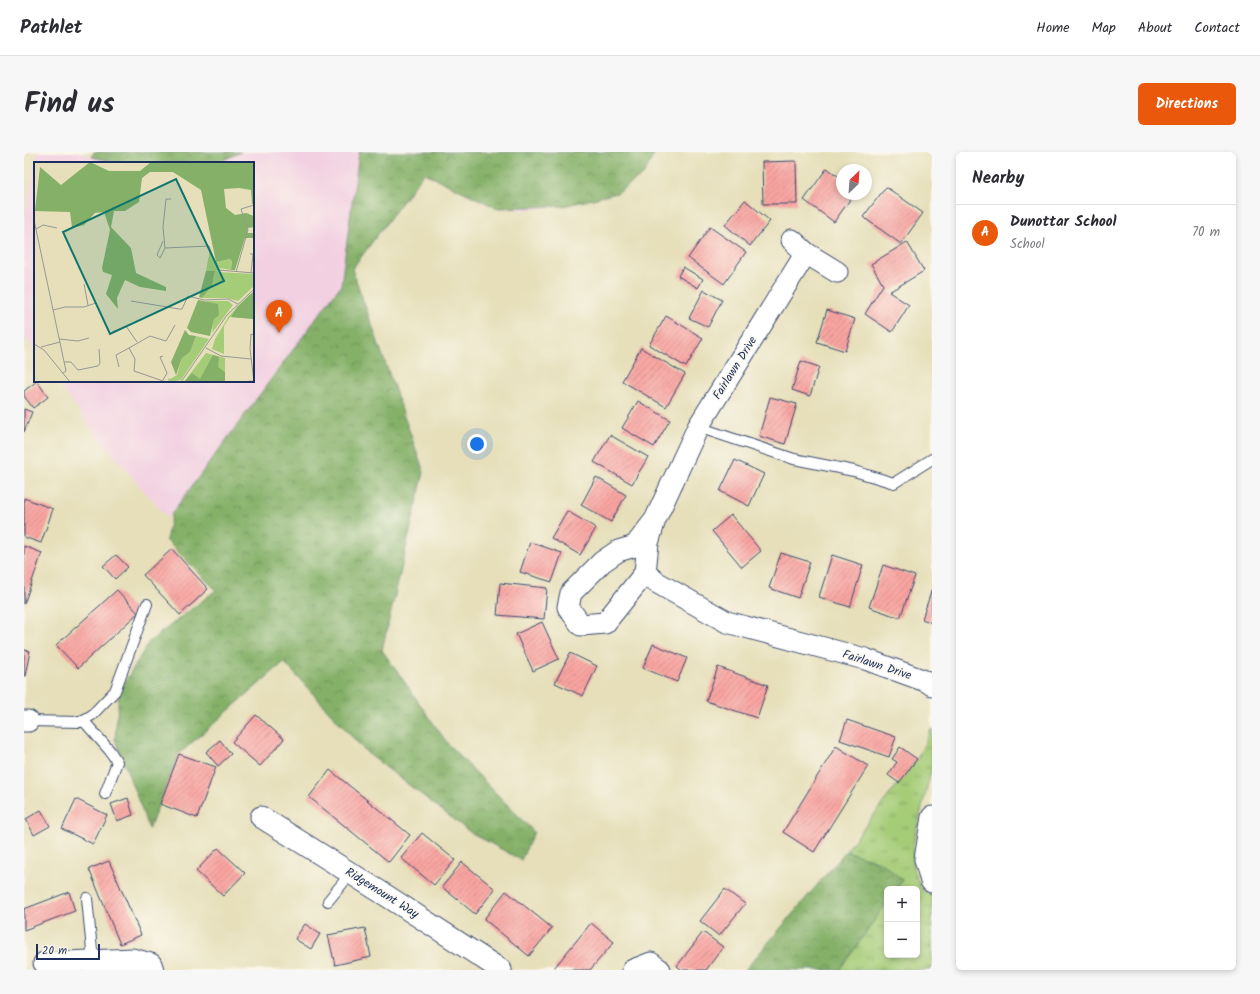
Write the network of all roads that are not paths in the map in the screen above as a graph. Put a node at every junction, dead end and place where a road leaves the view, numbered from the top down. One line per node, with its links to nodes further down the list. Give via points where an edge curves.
1 (837, 272): 2 (street, Fairlawn Drive, via 799,247)
2 (698, 427): 3 (lane, via 794,459 854,471 894,483); 4 (street, Fairlawn Drive)
3 (932, 459)
4 (655, 520): 5 (street, Fairlawn Drive, via 648,543); 5 (street, Fairlawn Drive, via 635,546 618,551 602,562 571,593 568,607 581,625 605,623)
5 (646, 573): 7 (street, Fairlawn Drive, via 656,582 728,622 865,659)
6 (148, 604): 8 (lane, via 116,691 92,715)
7 (932, 685)
8 (83, 720): 9 (lane); 10 (lane, via 117,762)
9 (26, 721)
10 (106, 794)
11 (261, 817): 13 (street, Ridgemount Way)
12 (932, 817): 14 (street, via 926,859)
13 (351, 873): 16 (lane); 20 (street, Ridgemount Way)
14 (932, 882)
15 (87, 898): 17 (lane)
16 (328, 901)
17 (93, 961): 18 (street); 19 (street, via 133,959 151,964)
18 (40, 967)
19 (153, 970)
20 (501, 970)
21 (633, 970): 22 (street, via 651,963)
22 (660, 970)

